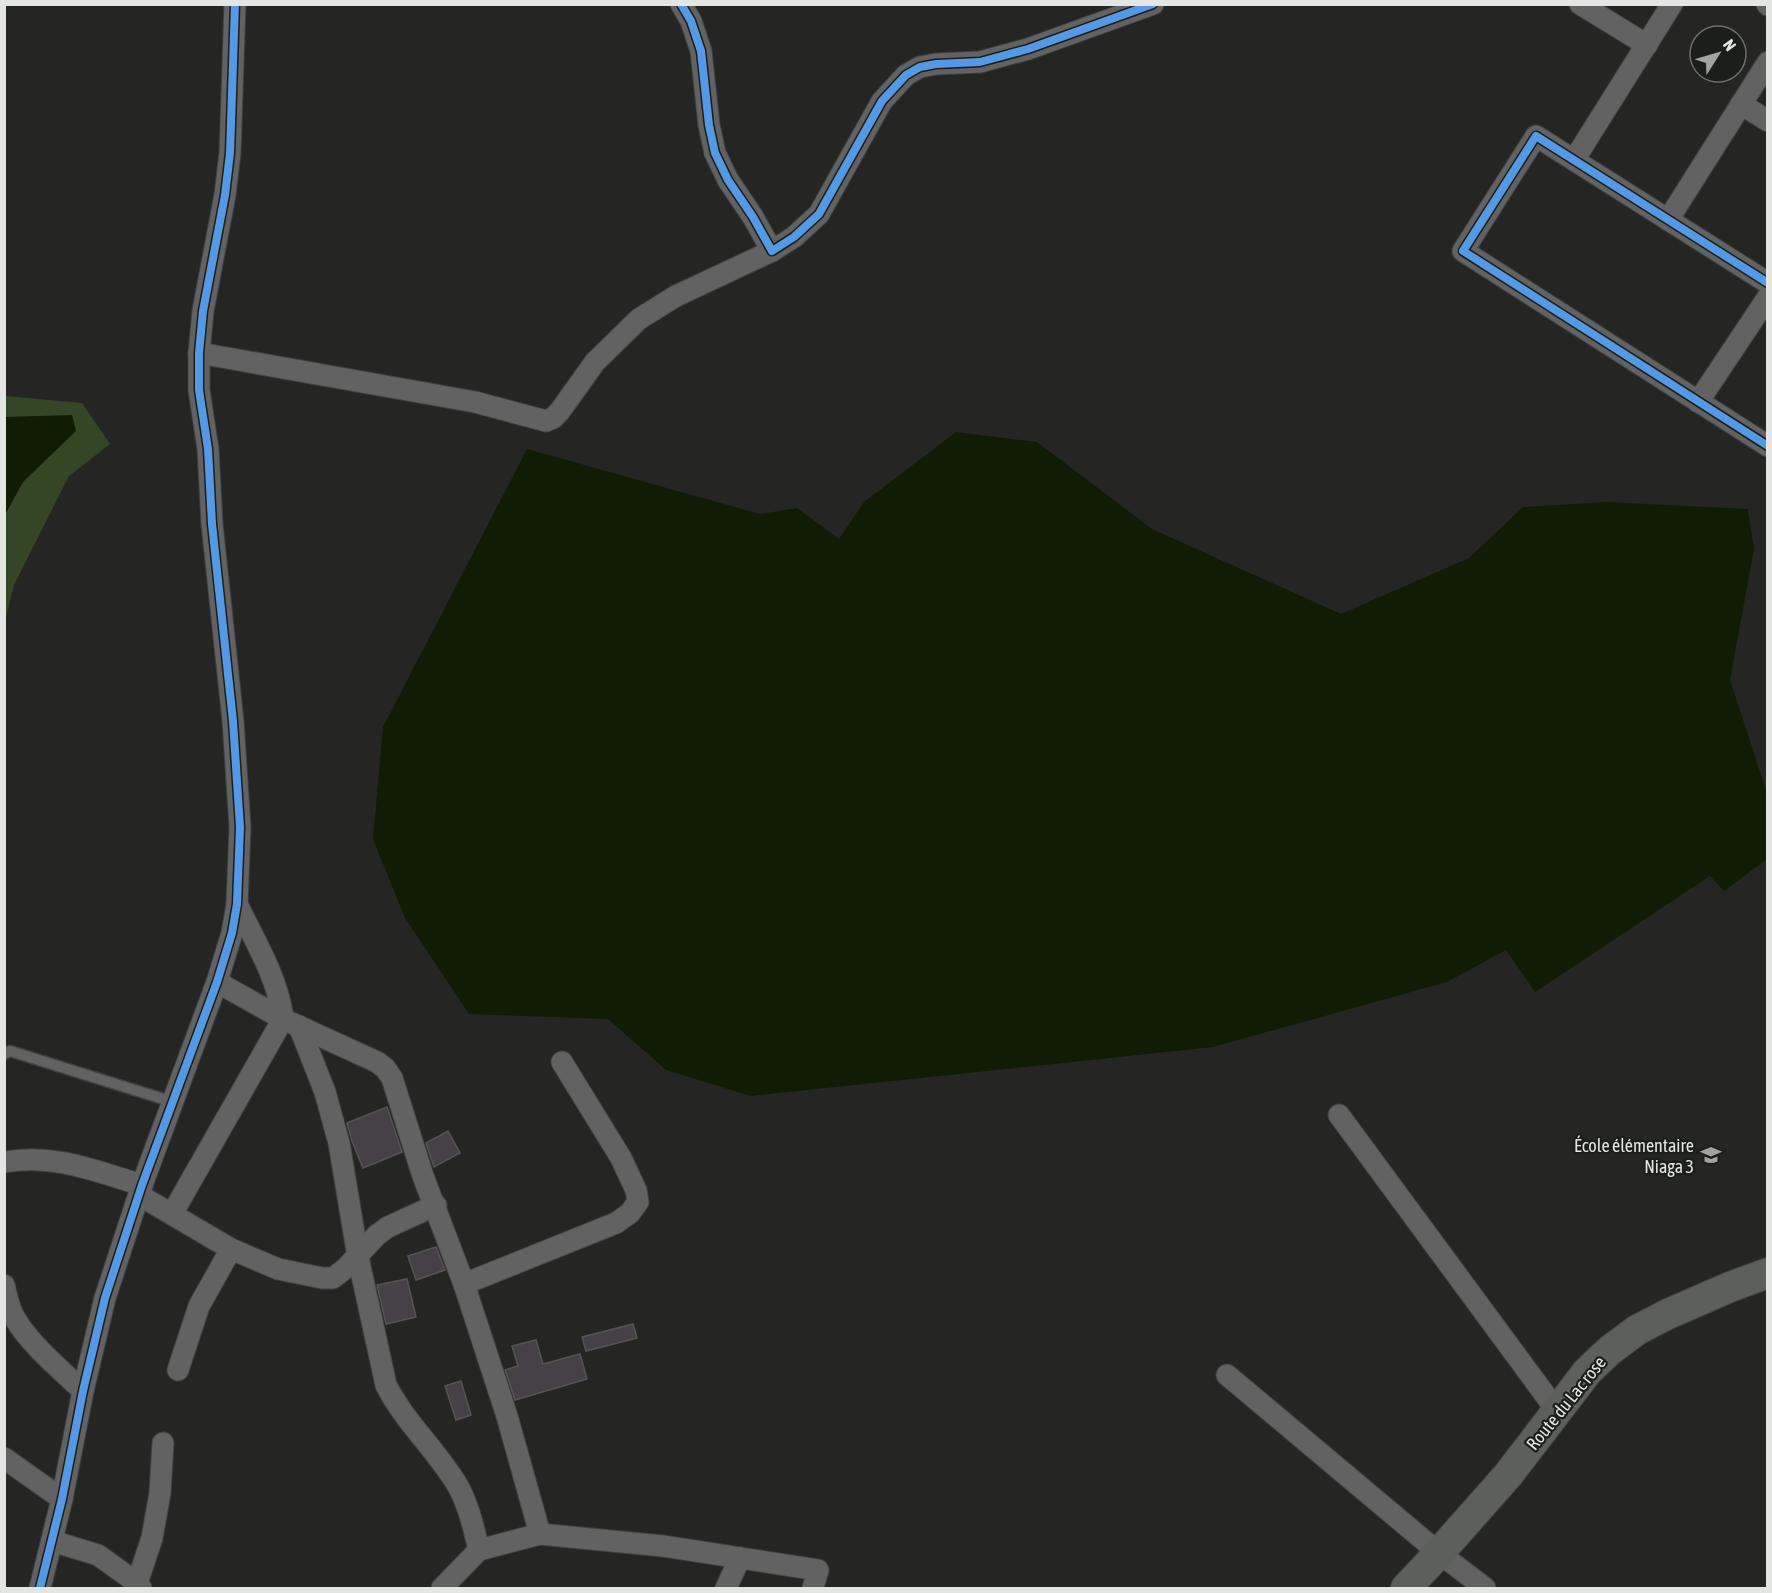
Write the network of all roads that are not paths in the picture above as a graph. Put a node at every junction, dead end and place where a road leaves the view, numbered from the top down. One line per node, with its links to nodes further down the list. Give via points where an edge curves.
1 (235, 4): 15 (street, via 230,153 203,310)
2 (681, 4): 12 (street, via 701,51 715,153)
3 (1153, 4): 12 (street, via 1028,50 980,62 920,67 906,75 882,101 819,214)
4 (1580, 4): 6 (street)
5 (1672, 4): 6 (street)
6 (1647, 45): 10 (street)
7 (1767, 62): 8 (street)
8 (1741, 104): 9 (street); 11 (street)
9 (1767, 121)
10 (1574, 160): 11 (street); 16 (street, via 1536,136 1463,251)
11 (1668, 220): 13 (street)
12 (772, 251): 15 (street, via 676,296 639,319 595,362 560,411 546,422 475,402)
13 (1767, 283)
14 (1767, 297): 16 (street)
15 (200, 353): 18 (street, via 199,390 208,448 233,721 240,827)
16 (1698, 402): 17 (street)
17 (1767, 446)
18 (237, 904): 19 (street); 20 (street)
19 (217, 982): 20 (street); 23 (street)
20 (291, 1022): 27 (street, via 385,1068 392,1078); 28 (street); 30 (street, via 325,1092 339,1143)
21 (4, 1054): 23 (lane, via 10,1051)
22 (562, 1062): 32 (street, via 621,1158 638,1202 616,1222)
23 (173, 1102): 26 (street)
24 (1339, 1115): 37 (street)
25 (4, 1162): 26 (street, via 24,1158 53,1160)
26 (140, 1190): 28 (street); 36 (street, via 105,1298)
27 (435, 1205): 30 (street, via 377,1234); 32 (street)
28 (172, 1214): 29 (street)
29 (231, 1249): 30 (street, via 279,1269 322,1278 333,1278); 34 (street, via 199,1306)
30 (358, 1257): 43 (street, via 386,1385 460,1490)
31 (1767, 1273): 37 (main road, Route du Lac rose, via 1637,1330 1587,1372)
32 (465, 1284): 41 (street)
33 (4, 1285): 36 (street, via 9,1305 25,1334)
34 (178, 1370)
35 (1227, 1375): 44 (street)
36 (83, 1391): 40 (street)
37 (1557, 1411): 44 (main road, Route du Lac rose)
38 (163, 1443): 46 (street, via 160,1493)
39 (4, 1458): 40 (street)
40 (62, 1499): 42 (street)
41 (540, 1534): 43 (street); 45 (street)
42 (52, 1541): 46 (street, via 98,1555); 47 (street)
43 (479, 1550): 48 (street)
44 (1440, 1553): 51 (main road, Route du Lac rose); 52 (street)
45 (740, 1558): 49 (street); 50 (street, via 818,1570)
46 (139, 1586)
47 (40, 1588)
48 (442, 1588)
49 (726, 1588)
50 (813, 1588)
51 (1406, 1588)
52 (1485, 1588)

